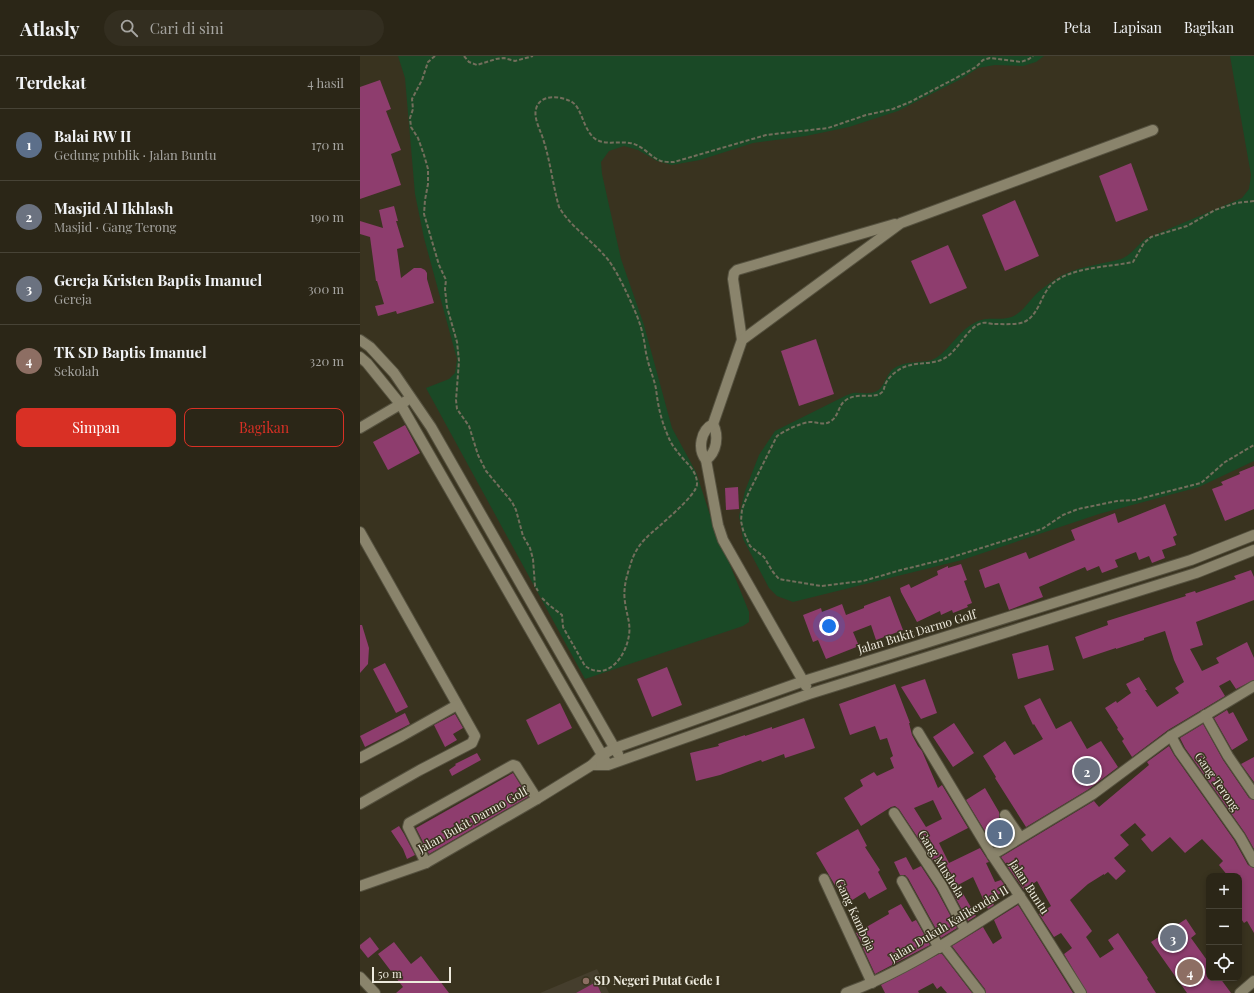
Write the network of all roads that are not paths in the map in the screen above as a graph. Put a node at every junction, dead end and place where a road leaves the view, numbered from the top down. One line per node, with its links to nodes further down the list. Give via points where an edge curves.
1 (1153, 130): 2 (street)
2 (901, 223): 4 (street); 4 (street, via 737,270 733,279)
3 (361, 339): 6 (street, via 394,373)
4 (742, 340): 12 (street, via 713,424 704,431 702,456 706,460 723,540)
5 (360, 357): 7 (street)
6 (411, 397): 7 (street); 19 (street, via 431,427)
7 (401, 404): 8 (street); 20 (street)
8 (360, 428)
9 (360, 532): 15 (street)
10 (1254, 535): 12 (street, Jalan Bukit Darmo Golf, via 1191,560)
11 (1254, 550): 14 (street, via 1196,573)
12 (804, 681): 14 (street); 19 (street, Jalan Bukit Darmo Golf)
13 (1254, 686): 16 (street)
14 (809, 694): 22 (street)
15 (457, 705): 21 (street); 27 (street, via 475,736 472,743)
16 (1205, 715): 18 (street); 25 (street)
17 (918, 732): 31 (street, Jalan Buntu)
18 (1171, 736): 30 (street, via 1093,794); 32 (street, Gang Terong)
19 (615, 748): 20 (street, Jalan Bukit Darmo Golf); 22 (street)
20 (602, 755): 23 (street, Jalan Bukit Darmo Golf); 24 (street)
21 (360, 758)
22 (621, 760): 24 (street)
23 (592, 765): 24 (street); 26 (street, Jalan Bukit Darmo Golf)
24 (608, 766)
25 (1254, 794)
26 (537, 799): 33 (street, Jalan Bukit Darmo Golf); 33 (street, via 513,765 409,823 408,827)
27 (360, 804)
28 (894, 813): 38 (street, Gang Mushola, via 942,886)
29 (1005, 815): 30 (street)
30 (1020, 837): 31 (street)
31 (992, 855): 37 (street, Jalan Buntu)
32 (1254, 862)
33 (426, 863): 36 (street, Jalan Bukit Darmo Golf)
34 (824, 879): 42 (street, Gang Kamboja)
35 (902, 881): 39 (street)
36 (360, 886)
37 (1020, 896): 38 (street, Jalan Dukuh Kalikendal II); 46 (street, Jalan Buntu)
38 (965, 930): 39 (street, Jalan Dukuh Kalikendal II)
39 (941, 946): 42 (street, Jalan Dukuh Kalikendal II); 45 (street)
40 (360, 977): 43 (street)
41 (1254, 982): 47 (street)
42 (872, 983): 44 (street, Jalan Dukuh Kalikendal II)
43 (375, 993)
44 (846, 993)
45 (980, 993)
46 (1081, 993)
47 (1240, 993)

